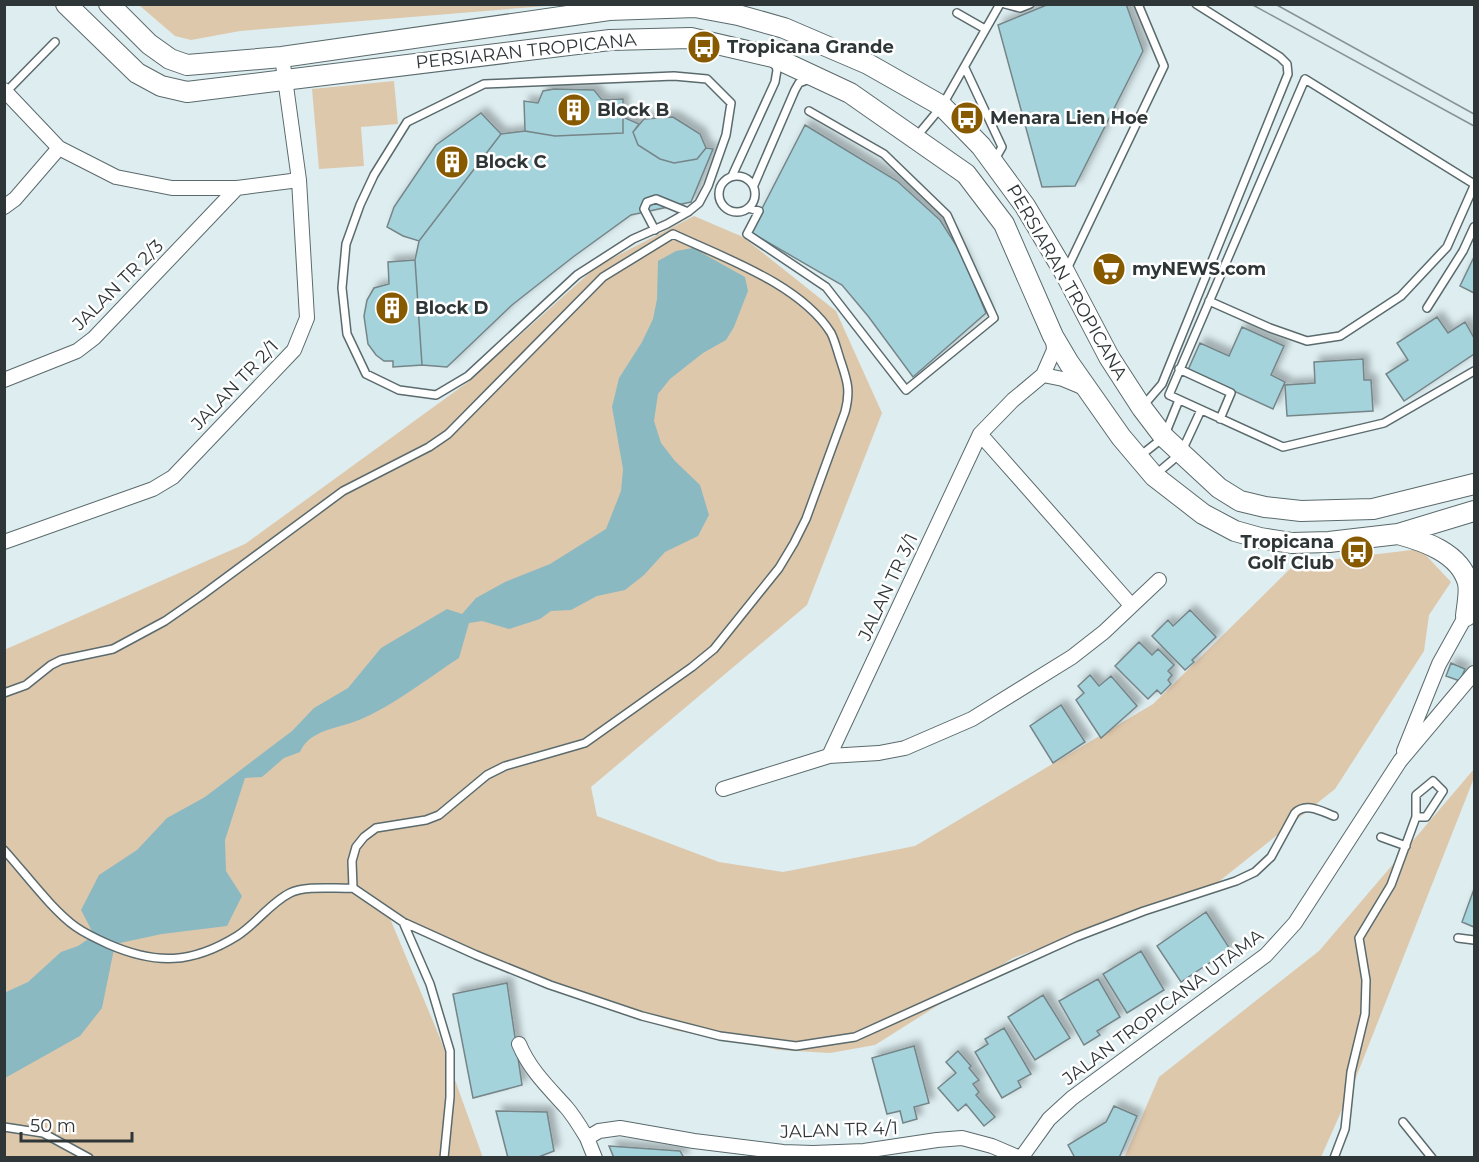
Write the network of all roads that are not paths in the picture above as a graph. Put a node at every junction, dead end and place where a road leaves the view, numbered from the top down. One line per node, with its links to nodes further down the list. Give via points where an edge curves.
1 (66, 4): 15 (main road, PERSIARAN TROPICANA, via 136,74 161,86 187,92)
2 (109, 4): 11 (main road, PERSIARAN TROPICANA, via 170,60 204,65)
3 (1000, 4): 9 (lane)
4 (1005, 4): 5 (lane, via 1020,8)
5 (1030, 4)
6 (1138, 4): 34 (lane, via 1164,66)
7 (1196, 4): 44 (lane, via 1280,57 1287,64 1288,74 1162,384)
8 (957, 13): 9 (lane)
9 (985, 29): 13 (lane)
10 (55, 42): 16 (lane)
11 (282, 57): 15 (street, JALAN TR 2/1); 17 (main road, PERSIARAN TROPICANA, via 609,10 695,7 784,28 868,64)
12 (773, 57): 14 (main road, PERSIARAN TROPICANA); 15 (main road, PERSIARAN TROPICANA, via 691,38 610,40); 22 (lane, via 775,82)
13 (965, 68): 17 (lane); 21 (lane, via 1002,147)
14 (814, 76): 19 (main road, PERSIARAN TROPICANA, via 850,93); 24 (lane, via 795,90)
15 (286, 78): 23 (street, JALAN TR 2/1)
16 (5, 91): 20 (street)
17 (942, 106): 19 (lane); 21 (main road, PERSIARAN TROPICANA)
18 (809, 111): 30 (lane, via 884,154 947,215 994,318 906,390 826,286 747,234 759,211)
19 (916, 138): 37 (main road, PERSIARAN TROPICANA, via 966,174 1004,224)
20 (59, 148): 27 (street, via 116,177 163,187); 29 (street)
21 (994, 161): 34 (main road, PERSIARAN TROPICANA)
22 (732, 176): 24 (lane, via 744,177); 28 (lane)
23 (299, 180): 27 (street); 55 (street, JALAN TR 2/1, via 307,318 294,350 173,477 153,489)
24 (754, 185): 30 (lane, via 755,198)
25 (1474, 185): 35 (lane, via 1447,247 1401,296 1340,336 1307,341); 35 (lane, via 1305,79)
26 (708, 186): 28 (lane); 31 (lane); 33 (lane, via 726,135 731,103 707,79 674,76 483,84 408,122 374,175 346,244 342,288 347,333 366,374 399,390 436,395 468,376 577,275)
27 (237, 188): 41 (street, JALAN TR 2/3, via 94,338 76,351)
28 (720, 190): 30 (lane, via 725,207 736,212)
29 (4, 207)
30 (748, 208)
31 (688, 213): 33 (lane); 33 (lane, via 656,200 647,202 644,209)
32 (1474, 226): 36 (lane)
33 (654, 230)
34 (1065, 273): 44 (main road, PERSIARAN TROPICANA)
35 (1209, 301): 38 (lane)
36 (1427, 308)
37 (1053, 336): 40 (street, via 1054,350); 42 (main road, PERSIARAN TROPICANA)
38 (1179, 369): 43 (lane, via 1169,395); 46 (lane, via 1231,393)
39 (1474, 371): 46 (lane, via 1384,423 1283,447)
40 (1044, 375): 42 (street); 47 (street, JALAN TR 3/1)
41 (4, 380)
42 (1089, 390): 50 (main road, PERSIARAN TROPICANA)
43 (1179, 400): 45 (lane); 48 (lane)
44 (1142, 408): 48 (main road, PERSIARAN TROPICANA)
45 (1201, 410): 46 (lane); 49 (lane)
46 (1220, 418)
47 (980, 434): 57 (street); 61 (street, JALAN TR 3/1)
48 (1164, 437): 49 (main road, PERSIARAN TROPICANA); 50 (lane)
49 (1181, 453): 51 (lane); 52 (main road, PERSIARAN TROPICANA, via 1219,488 1240,501 1265,507 1301,511 1373,509)
50 (1138, 458): 51 (main road, PERSIARAN TROPICANA)
51 (1154, 476): 54 (main road, PERSIARAN TROPICANA, via 1203,514 1235,531 1260,538 1301,543)
52 (1474, 486)
53 (1474, 511): 54 (main road, PERSIARAN TROPICANA)
54 (1398, 534): 58 (main road, via 1444,552 1468,584)
55 (4, 542)
56 (1159, 580): 57 (street)
57 (1131, 605): 61 (street, via 1072,657 972,718 905,748)
58 (1470, 608): 62 (street, JALAN TROPICANA UTAMA, via 1438,664)
59 (1474, 673): 62 (street, JALAN TROPICANA UTAMA)
60 (4, 693): 69 (lane, via 26,685 60,660 113,649 155,627 343,491 448,434 603,278 673,234 772,280 824,323 849,386 845,412 806,519 779,568 714,649 585,743 505,766 439,815 376,828 364,837 352,861)
61 (830, 756): 63 (street)
62 (1400, 761): 81 (street, JALAN TROPICANA UTAMA, via 1295,923 1266,956 1072,1098 1049,1119)
63 (723, 789)
64 (1334, 816): 70 (lane, via 1312,808 1299,809 1271,857 1255,872 1236,881 1076,936 855,1037 795,1046 720,1036 642,1016 550,985)
65 (1416, 818): 65 (lane, via 1416,795 1433,781 1443,790 1426,817); 67 (lane)
66 (1381, 837): 67 (lane)
67 (1406, 846): 82 (lane, via 1391,885 1359,938 1365,1014 1351,1072 1345,1129)
68 (4, 850): 69 (lane, via 63,916 116,948 153,959 192,957 239,934 292,892)
69 (353, 888): 70 (lane)
70 (403, 922): 79 (lane, via 430,984 450,1051)
71 (1458, 939): 72 (lane)
72 (1474, 940)
73 (519, 1044): 76 (street, via 538,1078 568,1109)
74 (1403, 1122): 83 (lane)
75 (4, 1128): 78 (lane, via 43,1133)
76 (587, 1138): 77 (street, JALAN TR 4/1, via 599,1131 620,1128 705,1143); 80 (street)
77 (812, 1155): 81 (street, JALAN TR 4/1, via 962,1138)
78 (89, 1158)
79 (444, 1158)
80 (595, 1158)
81 (1021, 1158)
82 (1334, 1158)
83 (1432, 1158)

